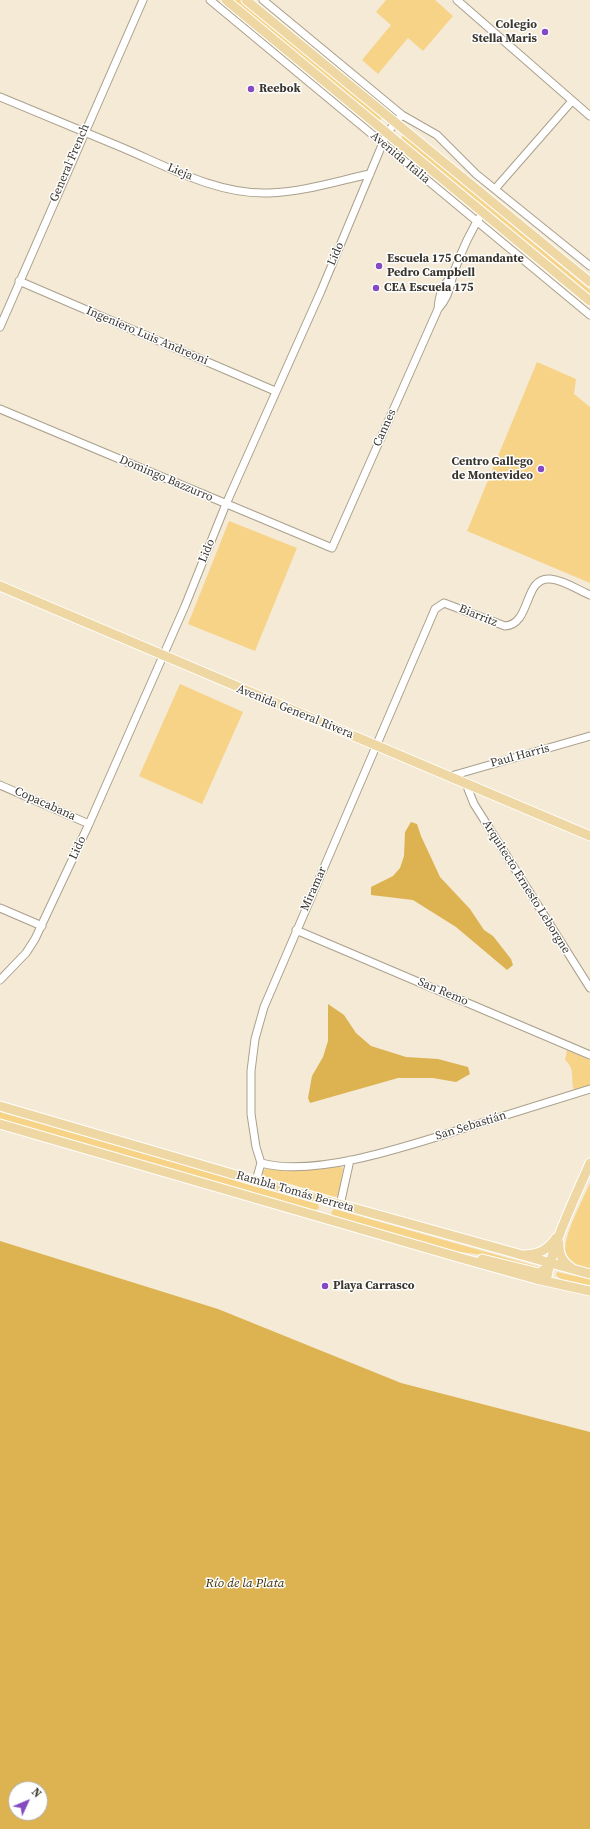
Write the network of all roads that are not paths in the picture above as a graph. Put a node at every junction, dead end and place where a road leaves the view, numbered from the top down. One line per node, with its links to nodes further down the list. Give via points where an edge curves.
1 (143, 0): 12 (street, General French)
2 (210, 0): 14 (street, Avenida Italia)
3 (226, 0): 13 (main road, Avenida Italia)
4 (246, 0): 11 (main road, Avenida Italia)
5 (263, 0): 9 (street)
6 (457, 0): 8 (street)
7 (0, 97): 12 (street, Lieja)
8 (572, 101): 10 (street); 16 (street)
9 (402, 115): 11 (street, Lido); 16 (street, via 437,135)
10 (590, 116)
11 (396, 123): 13 (street, Lido); 21 (main road, Avenida Italia)
12 (84, 132): 15 (street, Lieja, via 190,176 245,192 296,190); 20 (street, General French)
13 (387, 133): 14 (street, Lido); 17 (main road, Avenida Italia)
14 (383, 144): 15 (street, Lido); 18 (street, Avenida Italia)
15 (370, 174): 25 (street, Lido, via 321,291)
16 (495, 189): 19 (street)
17 (483, 212): 18 (street, Cannes); 22 (main road, Avenida Italia)
18 (476, 222): 23 (street, Avenida Italia); 28 (street, Cannes, via 454,273 441,289 438,309)
19 (590, 266)
20 (19, 281): 24 (street, General French); 25 (street, Ingeniero Luis Andreoni)
21 (590, 282)
22 (590, 301)
23 (590, 315)
24 (0, 327)
25 (275, 391): 27 (street, Lido)
26 (0, 409): 27 (street, Domingo Bazzurro)
27 (226, 504): 28 (street, Domingo Bazzurro); 32 (street, Lido)
28 (332, 548)
29 (0, 586): 32 (main road, Avenida General Rivera)
30 (590, 595): 31 (street, Biarritz, via 560,582 542,580 535,586 520,618 510,626 444,603)
31 (435, 609): 34 (street, Miramar)
32 (162, 656): 34 (main road, Avenida General Rivera); 38 (street, Lido)
33 (590, 736): 35 (street, Paul Harris)
34 (377, 746): 35 (main road, Avenida General Rivera); 42 (street, Miramar)
35 (451, 776): 36 (main road, Avenida General Rivera)
36 (469, 784): 39 (main road, Avenida General Rivera); 44 (street, Arquitecto Ernesto Leborgne, via 468,789 474,804)
37 (0, 785): 38 (street, Copacabana)
38 (89, 824): 41 (street, Lido)
39 (590, 836)
40 (0, 908): 41 (street)
41 (42, 926): 43 (street, Lido, via 26,953)
42 (296, 930): 45 (street, San Remo); 50 (street, Miramar, via 264,1007 252,1059 252,1114 256,1148)
43 (0, 980)
44 (590, 988)
45 (590, 1055)
46 (590, 1089): 49 (street, San Sebastián, via 409,1146)
47 (0, 1106): 52 (main road, Rambla Tomás Berreta)
48 (0, 1124): 55 (main road, Rambla Tomás Berreta)
49 (350, 1160): 50 (street, San Sebastián, via 288,1166); 54 (street)
50 (261, 1163): 52 (street)
51 (590, 1163): 56 (main road)
52 (256, 1181): 53 (main road, Rambla Tomás Berreta)
53 (328, 1201): 54 (main road, Rambla Tomás Berreta); 55 (main road)
54 (340, 1204): 57 (main road, Rambla Tomás Berreta)
55 (322, 1218): 58 (main road, Rambla Tomás Berreta)
56 (560, 1232): 57 (main road, via 543,1251); 59 (main road); 60 (main road, via 560,1255)
57 (522, 1256): 59 (main road, Rambla Tomás Berreta)
58 (461, 1258): 59 (main road, via 486,1259 539,1272); 62 (main road, Rambla Tomás Berreta)
59 (549, 1263): 60 (main road, Rambla Tomás Berreta); 62 (main road)
60 (575, 1270): 61 (main road, Rambla Tomás Berreta)
61 (590, 1274)
62 (546, 1281): 63 (main road, Rambla Tomás Berreta)
63 (590, 1291)

